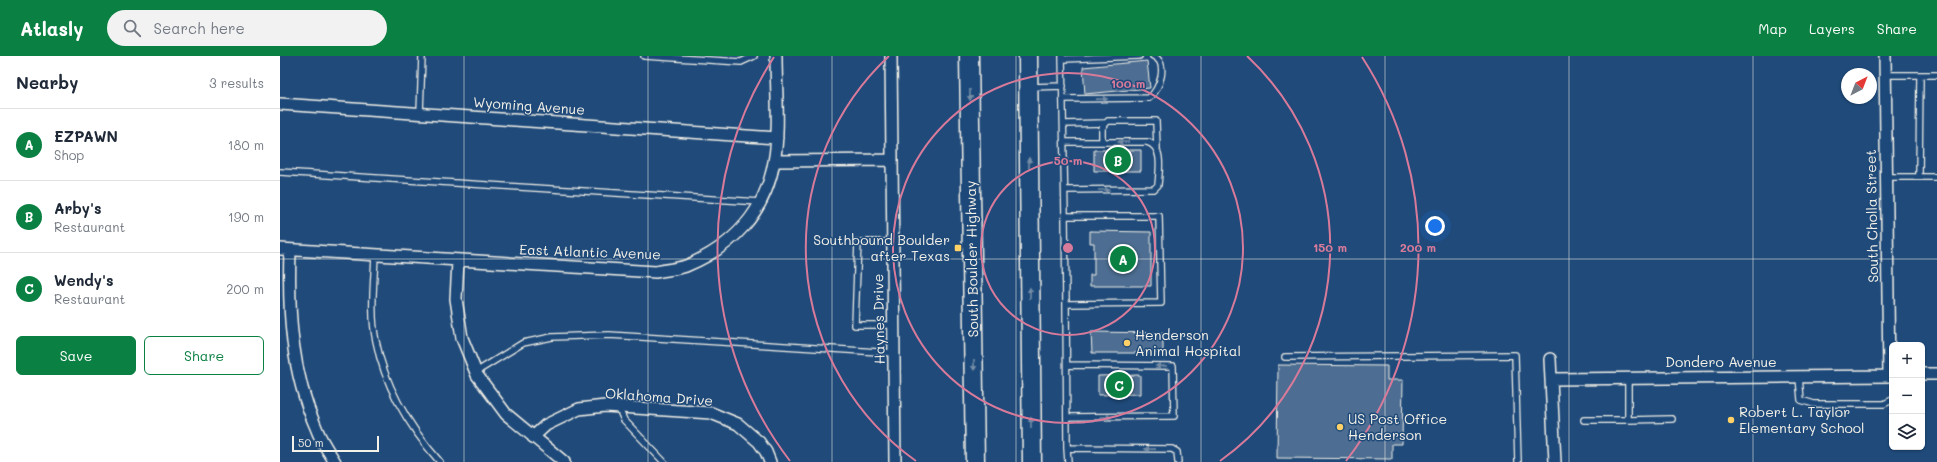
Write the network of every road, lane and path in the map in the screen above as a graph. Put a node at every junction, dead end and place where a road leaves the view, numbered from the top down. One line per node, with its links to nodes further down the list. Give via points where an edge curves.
1 (422, 56): 19 (lane)
2 (644, 56): 3 (lane, via 741,62)
3 (754, 56)
4 (776, 56): 22 (street, East Atlantic Avenue)
5 (891, 56): 26 (street, Haynes Drive)
6 (969, 56): 67 (main road, South Boulder Highway, one-way to 67)
7 (1028, 56): 16 (main road)
8 (1140, 56): 11 (lane)
9 (1153, 56): 17 (lane, one-way to 9, via 1149,98 1155,92 1162,75 1158,58)
10 (1885, 56): 12 (street, South Cholla Street)
11 (1062, 57): 15 (lane)
12 (1885, 75): 13 (lane); 29 (street, South Cholla Street)
13 (1920, 75): 14 (lane); 30 (lane)
14 (1937, 75)
15 (1063, 86): 16 (lane); 17 (lane)
16 (1028, 87): 68 (main road, one-way to 16)
17 (1063, 99): 21 (lane)
18 (280, 104): 19 (street, Wyoming Avenue)
19 (420, 113): 22 (street, Wyoming Avenue)
20 (1105, 123): 21 (lane); 24 (lane, via 1102,128); 25 (lane, via 1108,120 1156,121)
21 (1064, 124): 23 (lane)
22 (776, 138): 27 (street, East Atlantic Avenue)
23 (1064, 142): 24 (lane); 32 (lane)
24 (1102, 142): 25 (lane, one-way to 24, via 1152,143 1147,142)
25 (1157, 149): 32 (lane, one-way to 25, via 1154,189 1158,185)
26 (892, 160): 27 (street); 35 (street, Haynes Drive)
27 (775, 161): 33 (street, East Atlantic Avenue, via 768,188)
28 (280, 172): 33 (lane)
29 (1886, 177): 30 (lane); 41 (street, South Cholla Street)
30 (1919, 177): 31 (lane)
31 (1937, 177)
32 (1065, 190): 34 (lane)
33 (760, 202): 38 (street, East Atlantic Avenue, via 754,214 724,246 685,266 656,272)
34 (1065, 216): 39 (lane); 39 (lane, via 1159,216 1161,303)
35 (893, 242): 40 (street, Haynes Drive); 40 (lane, via 858,242 855,325)
36 (285, 250): 37 (street, East Atlantic Avenue); 61 (street, via 292,339 299,377 317,430)
37 (375, 255): 38 (street, East Atlantic Avenue); 62 (lane, via 373,307 376,340 385,374 403,412)
38 (458, 261): 46 (street, via 456,299 462,338)
39 (1066, 304): 45 (lane)
40 (894, 325): 42 (street, Haynes Drive)
41 (1889, 342)
42 (894, 353): 46 (lane, via 609,335 552,337 523,343); 66 (street, Haynes Drive)
43 (1285, 357): 71 (lane, via 1516,355)
44 (1550, 359): 52 (street)
45 (1067, 365): 55 (lane); 55 (lane, one-way to 45, via 1174,416 1173,366)
46 (476, 372): 59 (street, via 506,414)
47 (1925, 374): 48 (street)
48 (1937, 374)
49 (1889, 376): 50 (street, Dondero Avenue)
50 (1799, 377): 51 (street, Dondero Avenue); 53 (lane, via 1801,400 1814,404 1884,404)
51 (1628, 378): 52 (street, Dondero Avenue); 58 (lane)
52 (1551, 379): 72 (street)
53 (1889, 402)
54 (618, 407): 59 (street, Oklahoma Drive, via 579,409 546,425); 64 (lane, via 624,420); 65 (street, Oklahoma Drive, via 711,413 738,424 759,442)
55 (1067, 418): 60 (lane)
56 (1672, 419): 58 (lane)
57 (1584, 420): 58 (lane)
58 (1628, 420)
59 (533, 437): 63 (street)
60 (1067, 448): 69 (lane); 70 (lane, one-way to 60, via 1178,452 1172,449)
61 (335, 462)
62 (440, 462)
63 (564, 462)
64 (664, 462)
65 (770, 462)
66 (895, 462)
67 (975, 462)
68 (1032, 462)
69 (1068, 462)
70 (1178, 462)
71 (1518, 462)
72 (1555, 462)

